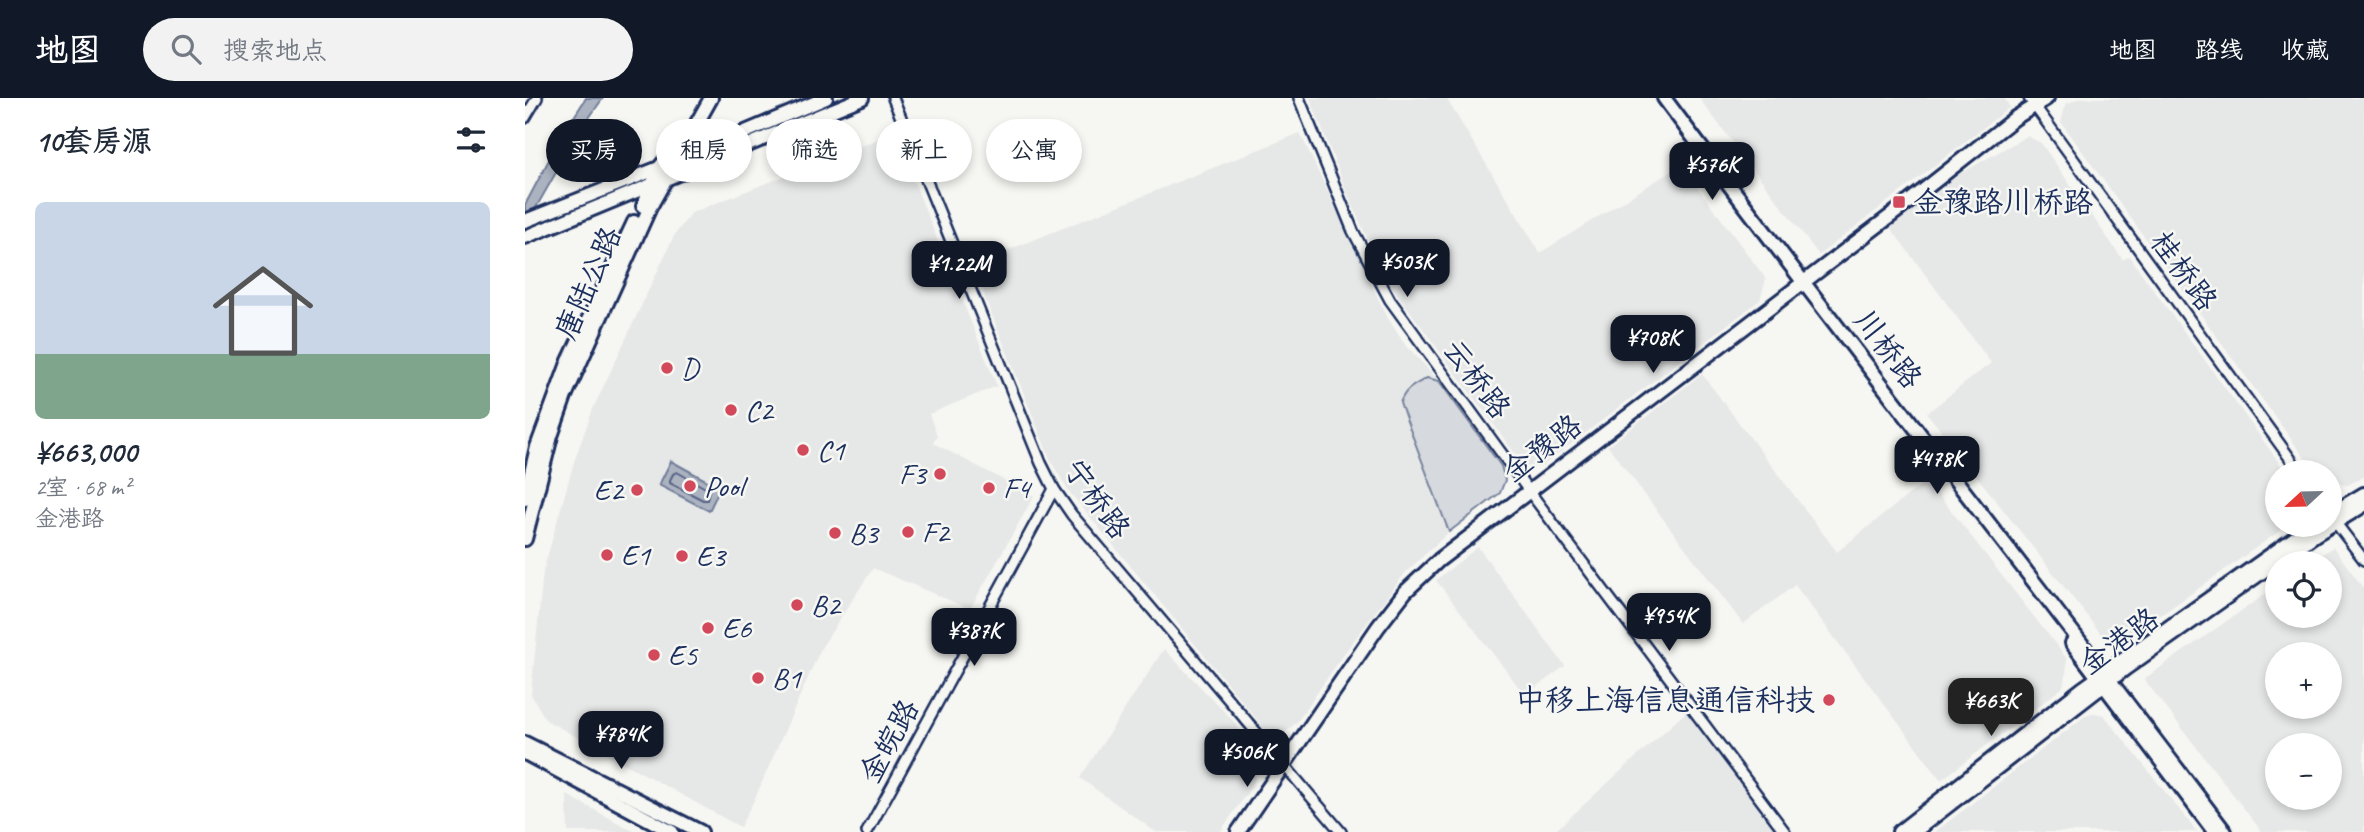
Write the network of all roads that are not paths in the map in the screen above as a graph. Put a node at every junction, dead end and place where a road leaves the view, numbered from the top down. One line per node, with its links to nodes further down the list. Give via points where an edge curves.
1 (537, 98): 11 (street)
2 (709, 98): 12 (street, 唐陆公路); 13 (street, 唐陆公路)
3 (826, 98): 14 (street)
4 (862, 98): 15 (street)
5 (893, 98): 24 (street, 宁桥路)
6 (1299, 98): 25 (street, 云桥路, via 1376,278)
7 (1655, 98): 22 (street, 川桥路)
8 (1664, 98): 22 (street, 川桥路)
9 (2047, 98): 10 (street, 金豫路)
10 (2032, 102): 22 (street, 金豫路); 23 (street, 桂桥路)
11 (525, 118)
12 (695, 119)
13 (698, 119)
14 (752, 129)
15 (752, 140)
16 (656, 175): 20 (street, via 611,186)
17 (656, 181): 19 (street)
18 (659, 182): 34 (street, 唐陆公路, via 565,396)
19 (652, 185): 21 (street); 27 (street, 唐陆公路, via 568,363 537,447)
20 (525, 221)
21 (525, 237)
22 (1800, 284): 25 (street, 金豫路); 36 (street, 川桥路)
23 (2291, 460)
24 (1054, 489): 39 (street, 宁桥路); 42 (street, 金皖路)
25 (1529, 491): 39 (street, 金豫路, via 1405,592); 45 (street, 云桥路)
26 (2364, 494): 29 (street, 金港路)
27 (525, 499)
28 (2364, 505): 30 (street, 金港路)
29 (2342, 509)
30 (2342, 512)
31 (2342, 531): 35 (street)
32 (2297, 537): 36 (street, 金港路)
33 (2302, 537): 36 (street, 金港路)
34 (525, 539)
35 (2364, 560)
36 (2104, 679): 46 (street, 金港路); 47 (street, 金港路); 48 (street, 川桥路); 49 (street, 川桥路)
37 (525, 743): 41 (street)
38 (525, 753): 40 (street)
39 (1284, 765): 43 (street, 金豫路); 44 (street, 宁桥路)
40 (672, 832)
41 (701, 832)
42 (867, 832)
43 (1238, 832)
44 (1341, 832)
45 (1785, 832)
46 (1899, 832)
47 (1914, 832)
48 (2215, 832)
49 (2225, 832)

